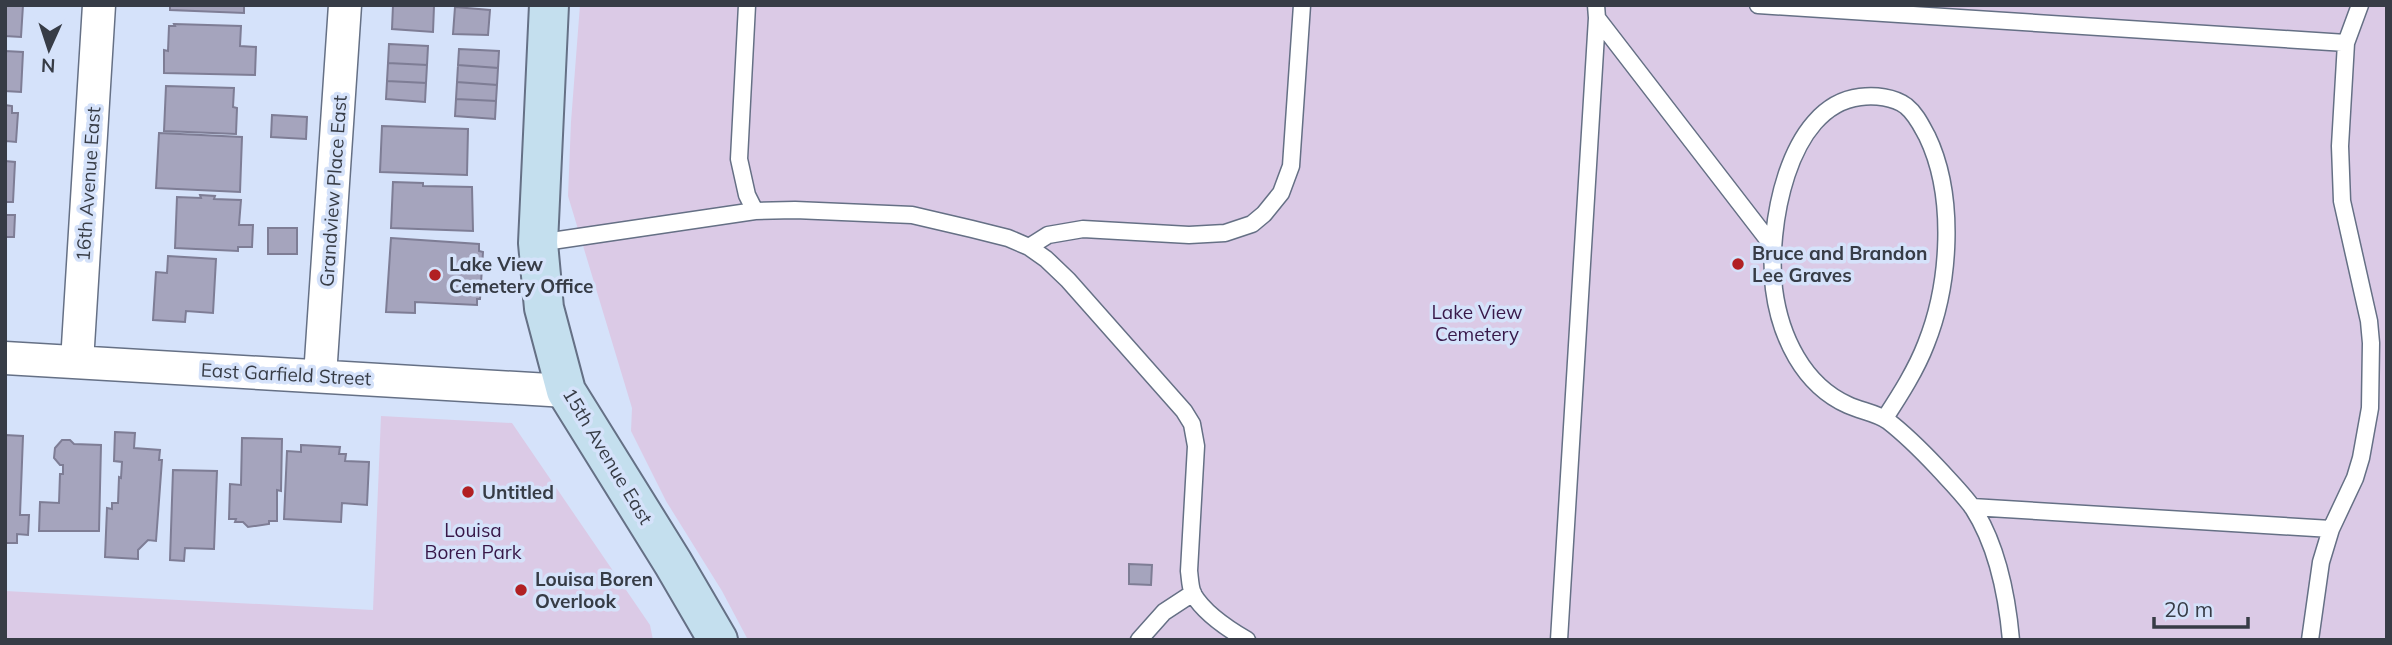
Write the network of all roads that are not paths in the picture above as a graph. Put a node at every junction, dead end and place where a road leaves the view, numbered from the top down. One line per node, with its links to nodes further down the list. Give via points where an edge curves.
1 (99, 5): 15 (street, 16th Avenue East)
2 (345, 5): 16 (street, Grandview Place East)
3 (549, 5): 11 (street, 15th Avenue East)
4 (747, 5): 10 (lane, via 738,143 742,177)
5 (1302, 5): 13 (lane, via 1291,166 1281,193 1264,214 1252,224 1225,233 1083,229 1048,235)
6 (1758, 5): 9 (lane)
7 (2356, 8): 9 (lane)
8 (1597, 12): 12 (lane); 25 (lane)
9 (2346, 43): 20 (lane, via 2341,187 2369,321 2370,408 2358,468)
10 (755, 211): 11 (lane); 13 (lane, via 912,215)
11 (538, 243): 17 (street, 15th Avenue East, via 544,308)
12 (1772, 245): 18 (lane, via 1780,314 1801,366 1815,383 1847,405); 18 (lane, via 1793,158 1829,109 1864,96 1892,99 1912,111 1941,173 1945,252 1926,346)
13 (1029, 247): 21 (lane, via 1068,280 1192,424 1196,446 1189,571)
14 (5, 358): 15 (street, East Garfield Street)
15 (77, 362): 16 (street, East Garfield Street)
16 (320, 376): 17 (street, East Garfield Street)
17 (566, 391): 22 (street, 15th Avenue East)
18 (1885, 418): 19 (lane)
19 (1972, 507): 20 (lane); 26 (lane, via 2003,580)
20 (2331, 529): 27 (lane, via 2321,562)
21 (1193, 593): 23 (lane, via 1164,612); 24 (lane)
22 (718, 640)
23 (1139, 640)
24 (1247, 640)
25 (1559, 640)
26 (2011, 640)
27 (2310, 640)

